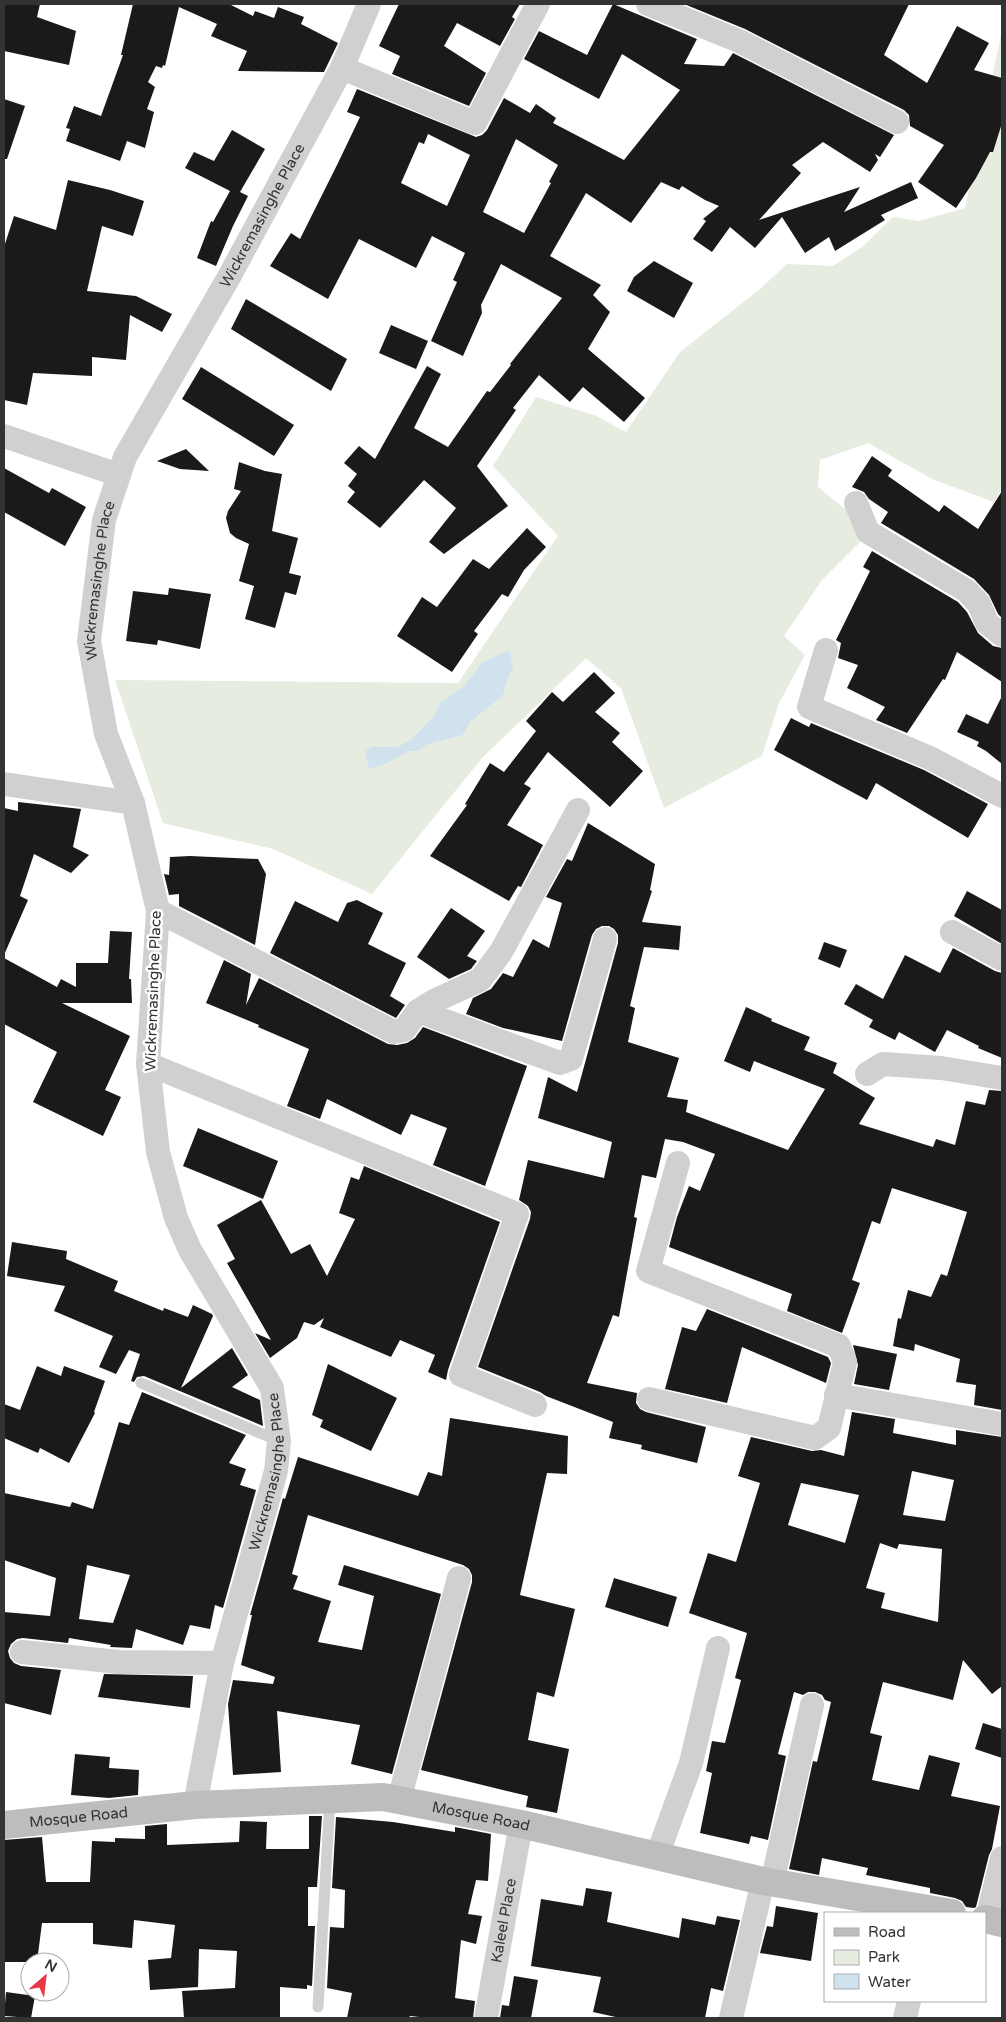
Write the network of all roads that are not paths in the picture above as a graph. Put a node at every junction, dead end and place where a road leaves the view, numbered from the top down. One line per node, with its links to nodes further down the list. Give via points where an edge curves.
1 (369, 4): 5 (street, Wickremasinghe Place)
2 (538, 4): 5 (street, via 475,124)
3 (648, 4): 4 (street)
4 (688, 11): 6 (street, via 739,41)
5 (342, 68): 8 (street, Wickremasinghe Place, via 229,277 126,457)
6 (897, 122)
7 (4, 436): 8 (street)
8 (119, 475): 14 (street, Wickremasinghe Place, via 104,520 89,641 106,734)
9 (856, 503): 10 (street, via 868,532 967,591 987,623)
10 (1002, 635)
11 (826, 650): 13 (street, via 809,707 930,758)
12 (4, 784): 14 (street)
13 (1002, 796)
14 (133, 804): 16 (street, Wickremasinghe Place)
15 (578, 810): 20 (street, via 501,952 480,980)
16 (158, 911): 20 (street, via 394,1032 404,1030); 21 (street, Wickremasinghe Place)
17 (952, 932): 19 (street)
18 (605, 939): 20 (street, via 571,1059 560,1063)
19 (1002, 960)
20 (418, 1011)
21 (148, 1064): 28 (street, via 517,1214 461,1375); 30 (street, Wickremasinghe Place, via 158,1152 176,1218 190,1250 272,1388)
22 (867, 1074): 23 (street, via 883,1064 941,1068)
23 (1002, 1078)
24 (678, 1163): 26 (street, via 648,1271 839,1346 845,1362)
25 (141, 1383): 30 (lane)
26 (836, 1395): 27 (street, via 829,1428 815,1438); 29 (street)
27 (649, 1398)
28 (535, 1405)
29 (1002, 1424)
30 (278, 1442): 34 (street, Wickremasinghe Place, via 276,1472)
31 (459, 1578): 37 (street)
32 (718, 1648): 41 (street, via 691,1763)
33 (22, 1652): 34 (street, via 119,1662)
34 (222, 1663): 38 (street, Wickremasinghe Place)
35 (812, 1705): 43 (street)
36 (330, 1799): 37 (street, Mosque Road, via 383,1797); 38 (street, Mosque Road); 47 (lane)
37 (399, 1800): 39 (street, Mosque Road)
38 (195, 1805): 40 (street, Mosque Road)
39 (521, 1824): 41 (street, Mosque Road); 48 (street, Kaleel Place)
40 (4, 1825)
41 (657, 1856): 43 (street, Mosque Road)
42 (1002, 1858): 45 (street)
43 (767, 1882): 44 (street, Mosque Road); 49 (street)
44 (937, 1912)
45 (991, 1920)
46 (909, 2002): 50 (street)
47 (318, 2007)
48 (486, 2018)
49 (731, 2018)
50 (905, 2018)

